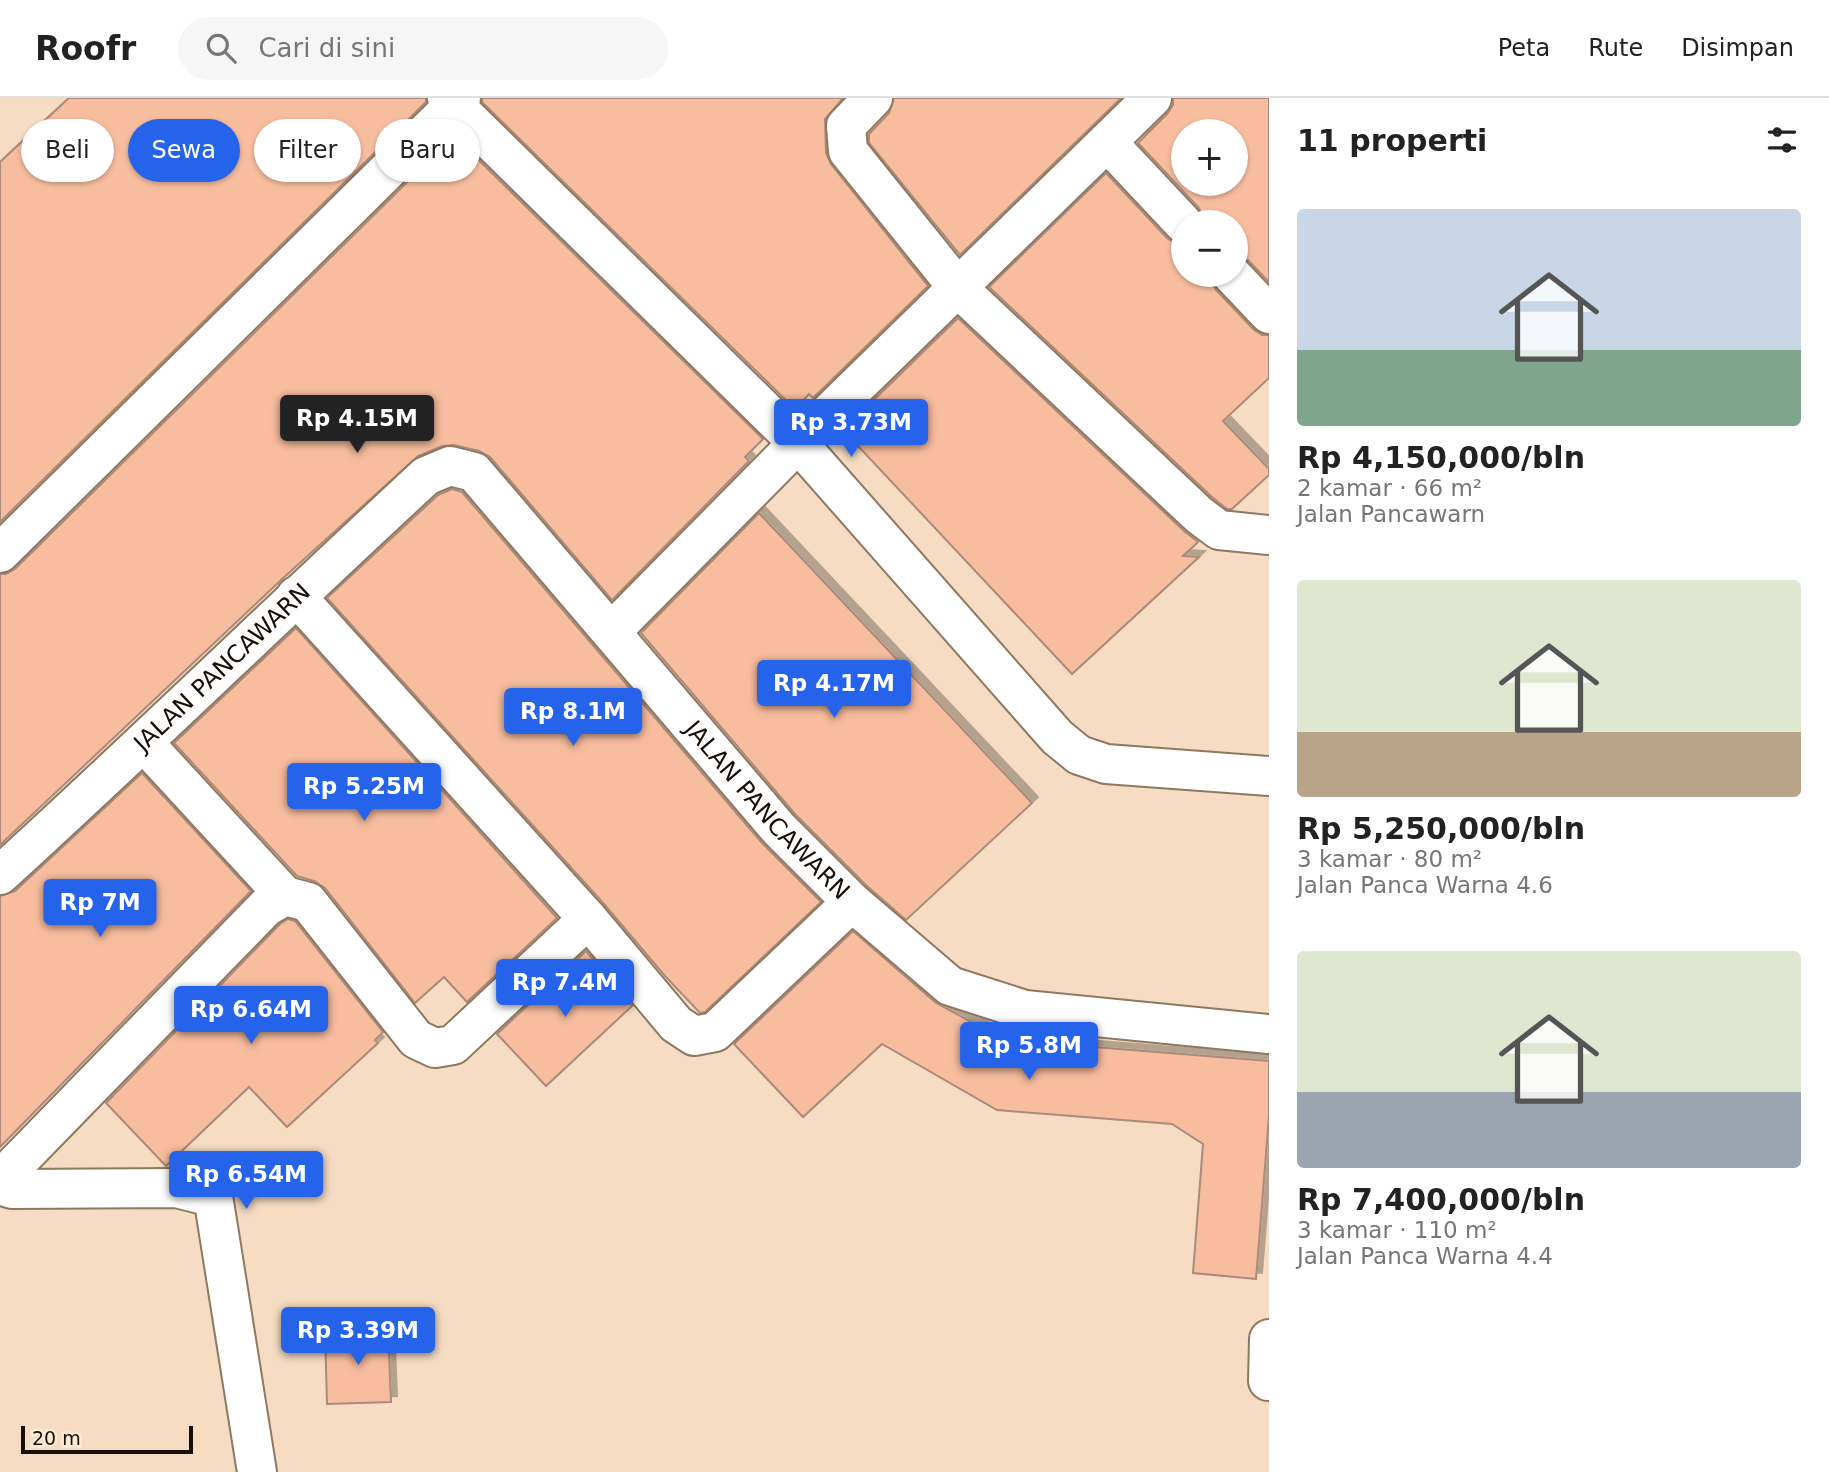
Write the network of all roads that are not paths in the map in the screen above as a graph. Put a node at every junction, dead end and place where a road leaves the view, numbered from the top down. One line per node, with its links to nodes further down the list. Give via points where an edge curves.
1 (873, 98): 7 (street, via 846,126 848,150)
2 (1152, 98): 4 (street)
3 (454, 100): 9 (street); 11 (street)
4 (1107, 142): 5 (street); 7 (street)
5 (1172, 210)
6 (1243, 287): 8 (street)
7 (958, 288): 9 (street); 10 (street, via 1199,515 1219,530)
8 (1269, 314)
9 (797, 443): 13 (street); 15 (street, via 1057,737 1079,755 1106,764)
10 (1269, 535)
11 (0, 553)
12 (296, 596): 13 (street, JALAN PANCAWARN, via 426,476 450,466 474,472); 14 (street, JALAN PANCAWARN); 19 (street)
13 (611, 632): 18 (street, JALAN PANCAWARN, via 779,829)
14 (144, 743): 16 (street, JALAN PANCAWARN); 17 (street)
15 (1269, 776)
16 (0, 875)
17 (285, 897): 19 (street, via 308,902 416,1039 435,1048 453,1045); 21 (street, via 266,907)
18 (852, 902): 19 (street, via 715,1032 694,1036 676,1024); 20 (street, JALAN PANCAWARN, via 950,986 988,999 1025,1010)
19 (588, 919)
20 (1269, 1034)
21 (0, 1180)
22 (0, 1185): 25 (street, via 12,1189 176,1188 208,1196 214,1202)
23 (1269, 1339): 24 (street)
24 (1268, 1381)
25 (257, 1472)

